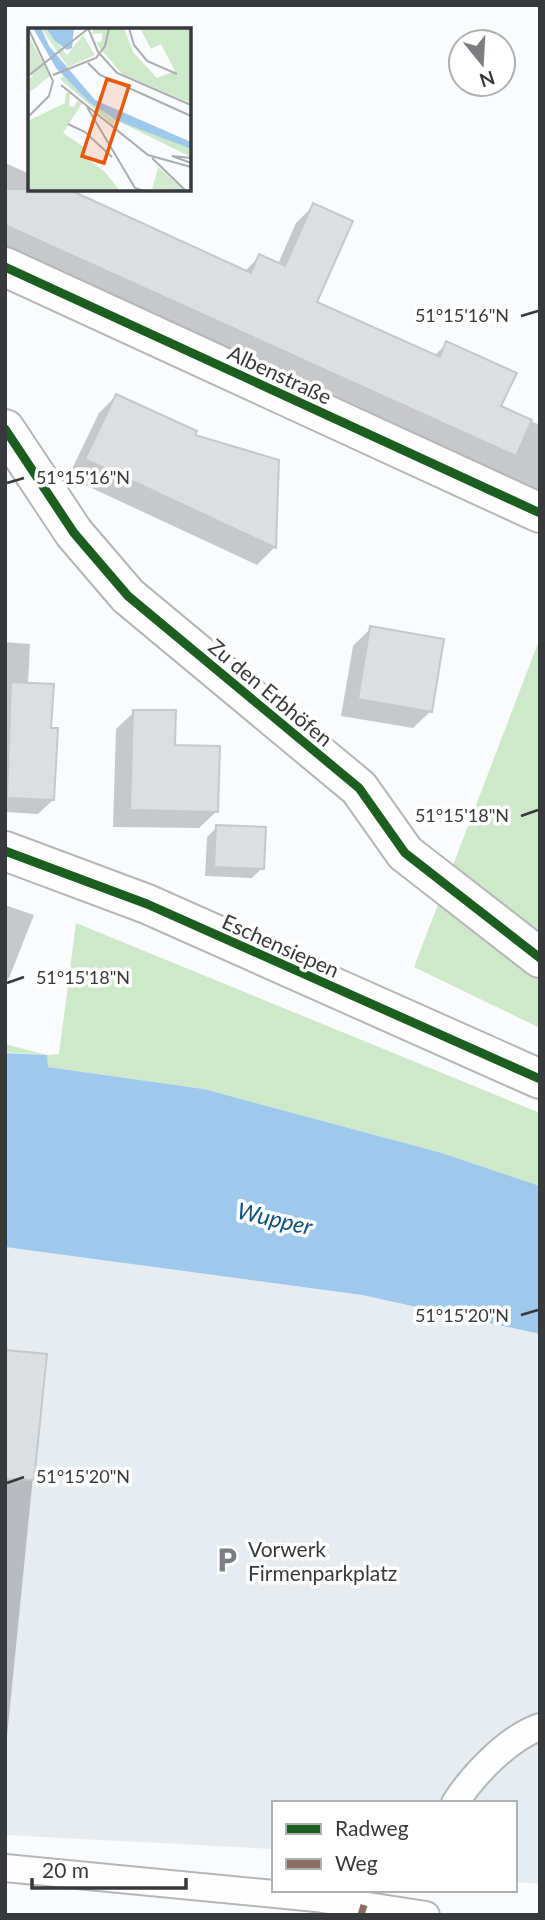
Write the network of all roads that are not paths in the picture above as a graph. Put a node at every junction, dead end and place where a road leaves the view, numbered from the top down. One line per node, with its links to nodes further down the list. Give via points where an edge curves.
1 (5, 267): 3 (street, Albenstraße)
2 (5, 429): 5 (street, Zu den Erbhöfen, via 74,533 128,596 359,788 405,853)
3 (540, 513)
4 (5, 851): 6 (street, Eschensiepen, via 147,904)
5 (540, 958)
6 (540, 1079)
7 (540, 1727): 8 (lane, via 524,1732 469,1781)
8 (457, 1801)
9 (5, 1868): 10 (lane)
10 (416, 1906)

